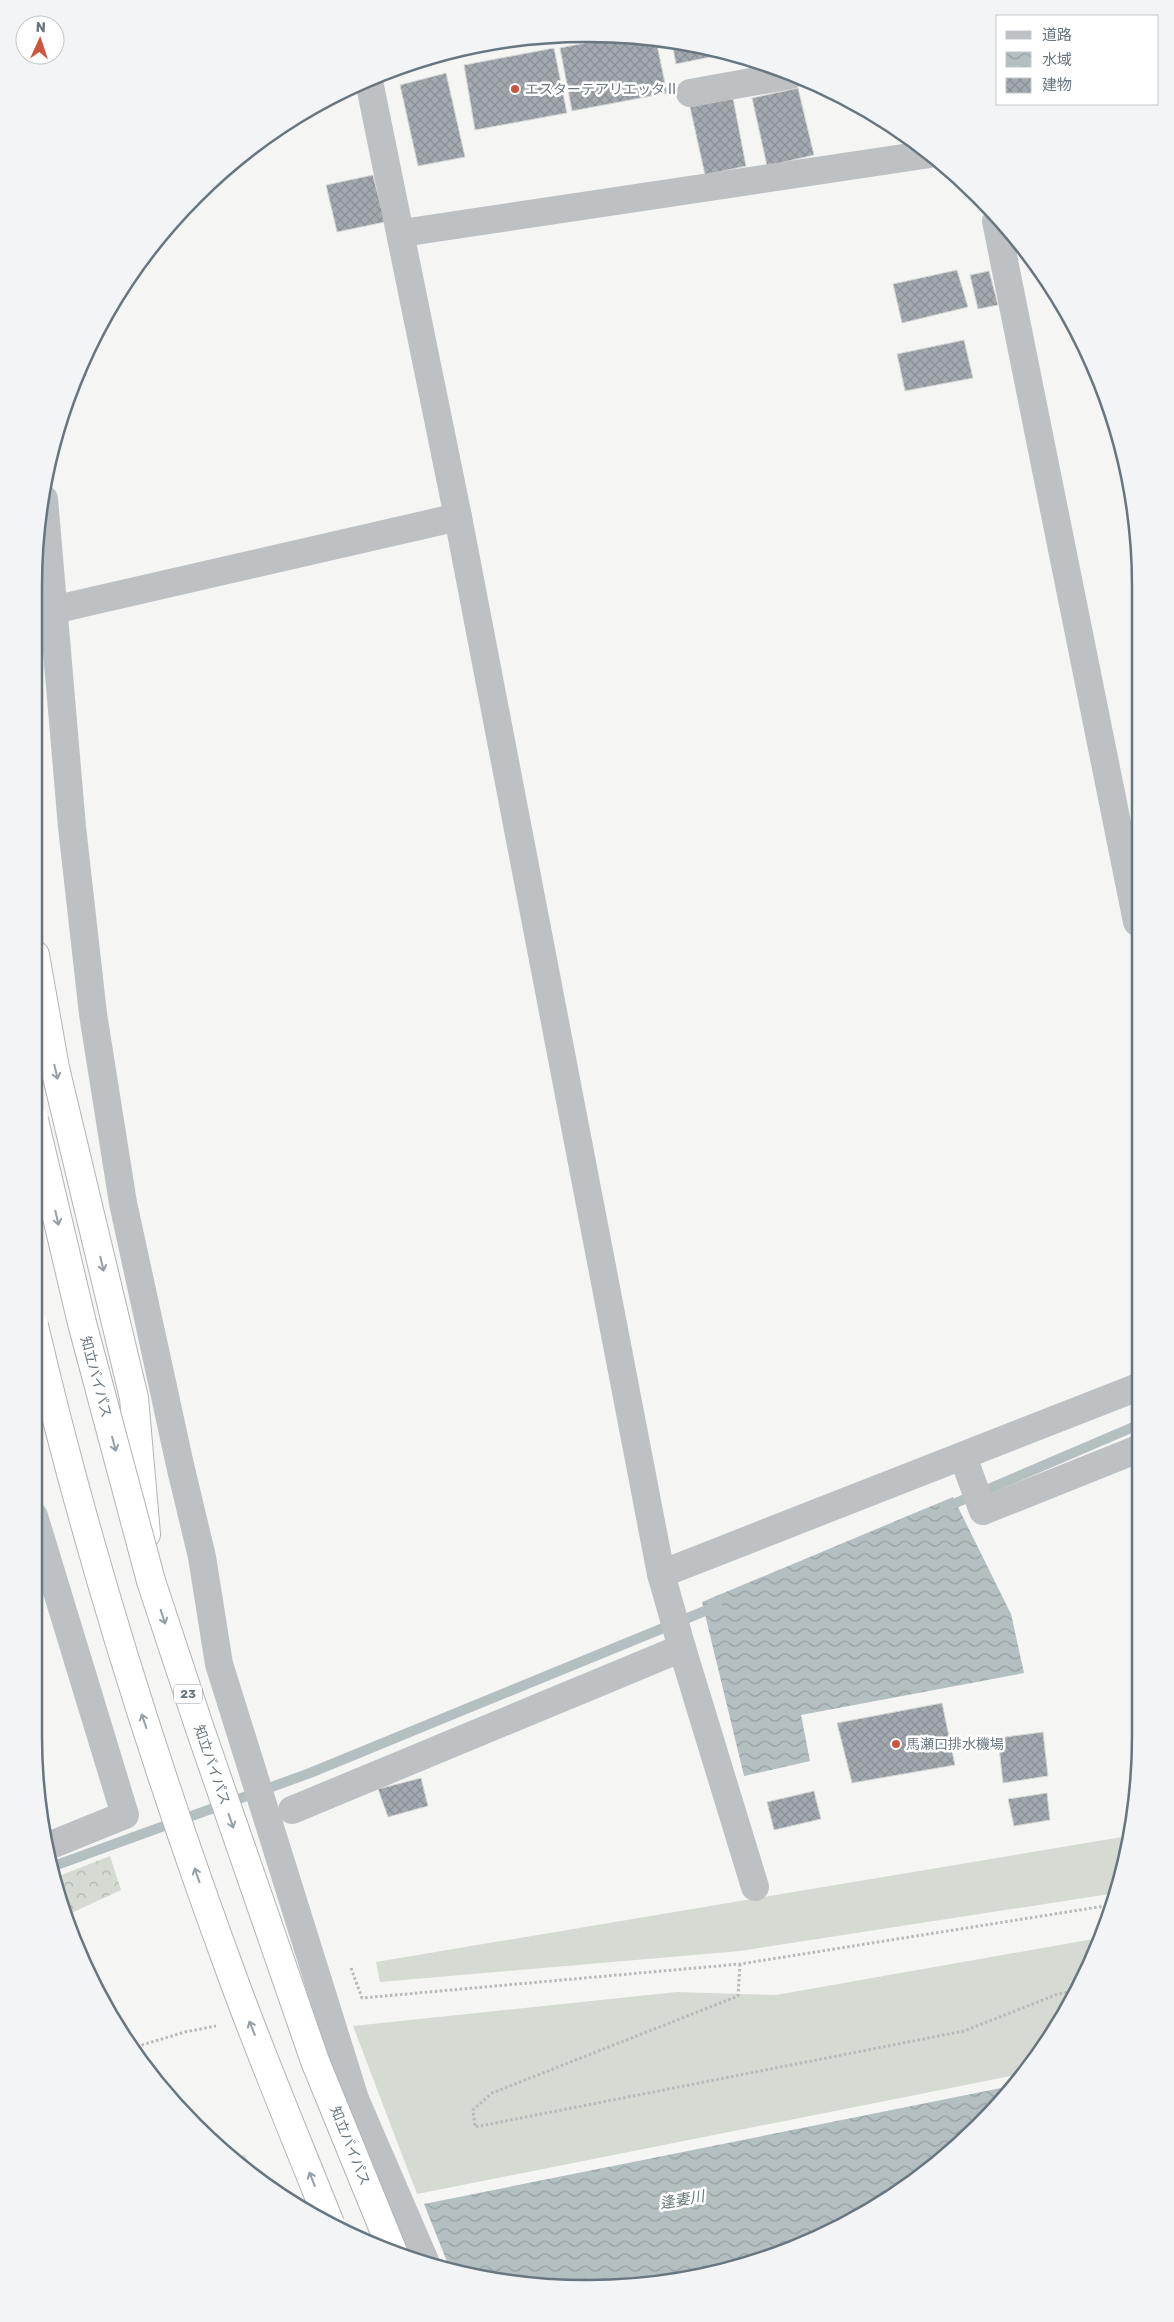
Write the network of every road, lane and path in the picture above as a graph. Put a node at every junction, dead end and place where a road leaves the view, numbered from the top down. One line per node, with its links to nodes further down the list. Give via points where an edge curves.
1 (780, 78): 3 (street)
2 (370, 88): 6 (street)
3 (690, 93)
4 (919, 156): 6 (street)
5 (998, 230): 10 (street)
6 (402, 233): 7 (street)
7 (458, 517): 9 (street); 18 (street)
8 (46, 526): 9 (street)
9 (53, 610): 30 (street, via 93,1014 123,1203 202,1557 219,1664 355,2098)
10 (1132, 897)
11 (42, 998): 19 (highway, one-way to 19, via 55,1068 134,1398)
12 (42, 1154): 19 (highway, 知立バイパス / 23, one-way to 19, bridge, via 82,1323)
13 (42, 1360): 28 (highway, one-way to 13, bridge, via 234,1981 130,1678)
14 (1132, 1389): 16 (street)
15 (1132, 1451): 16 (street, via 983,1511)
16 (963, 1457): 18 (street)
17 (42, 1542): 22 (street, via 125,1815)
18 (661, 1574): 20 (street)
19 (151, 1580): 29 (highway, 知立バイパス / 23, one-way to 29, bridge, via 315,2061)
20 (682, 1648): 21 (street); 23 (street)
21 (292, 1810)
22 (54, 1844)
23 (755, 1886)
24 (1104, 1906): 26 (path)
25 (348, 1962): 26 (path, via 362,1998)
26 (740, 1964): 27 (path, via 738,1996 492,2093 473,2110 475,2127 964,2031)
27 (1067, 1992)
28 (325, 2212)
29 (389, 2242)
30 (422, 2254)

